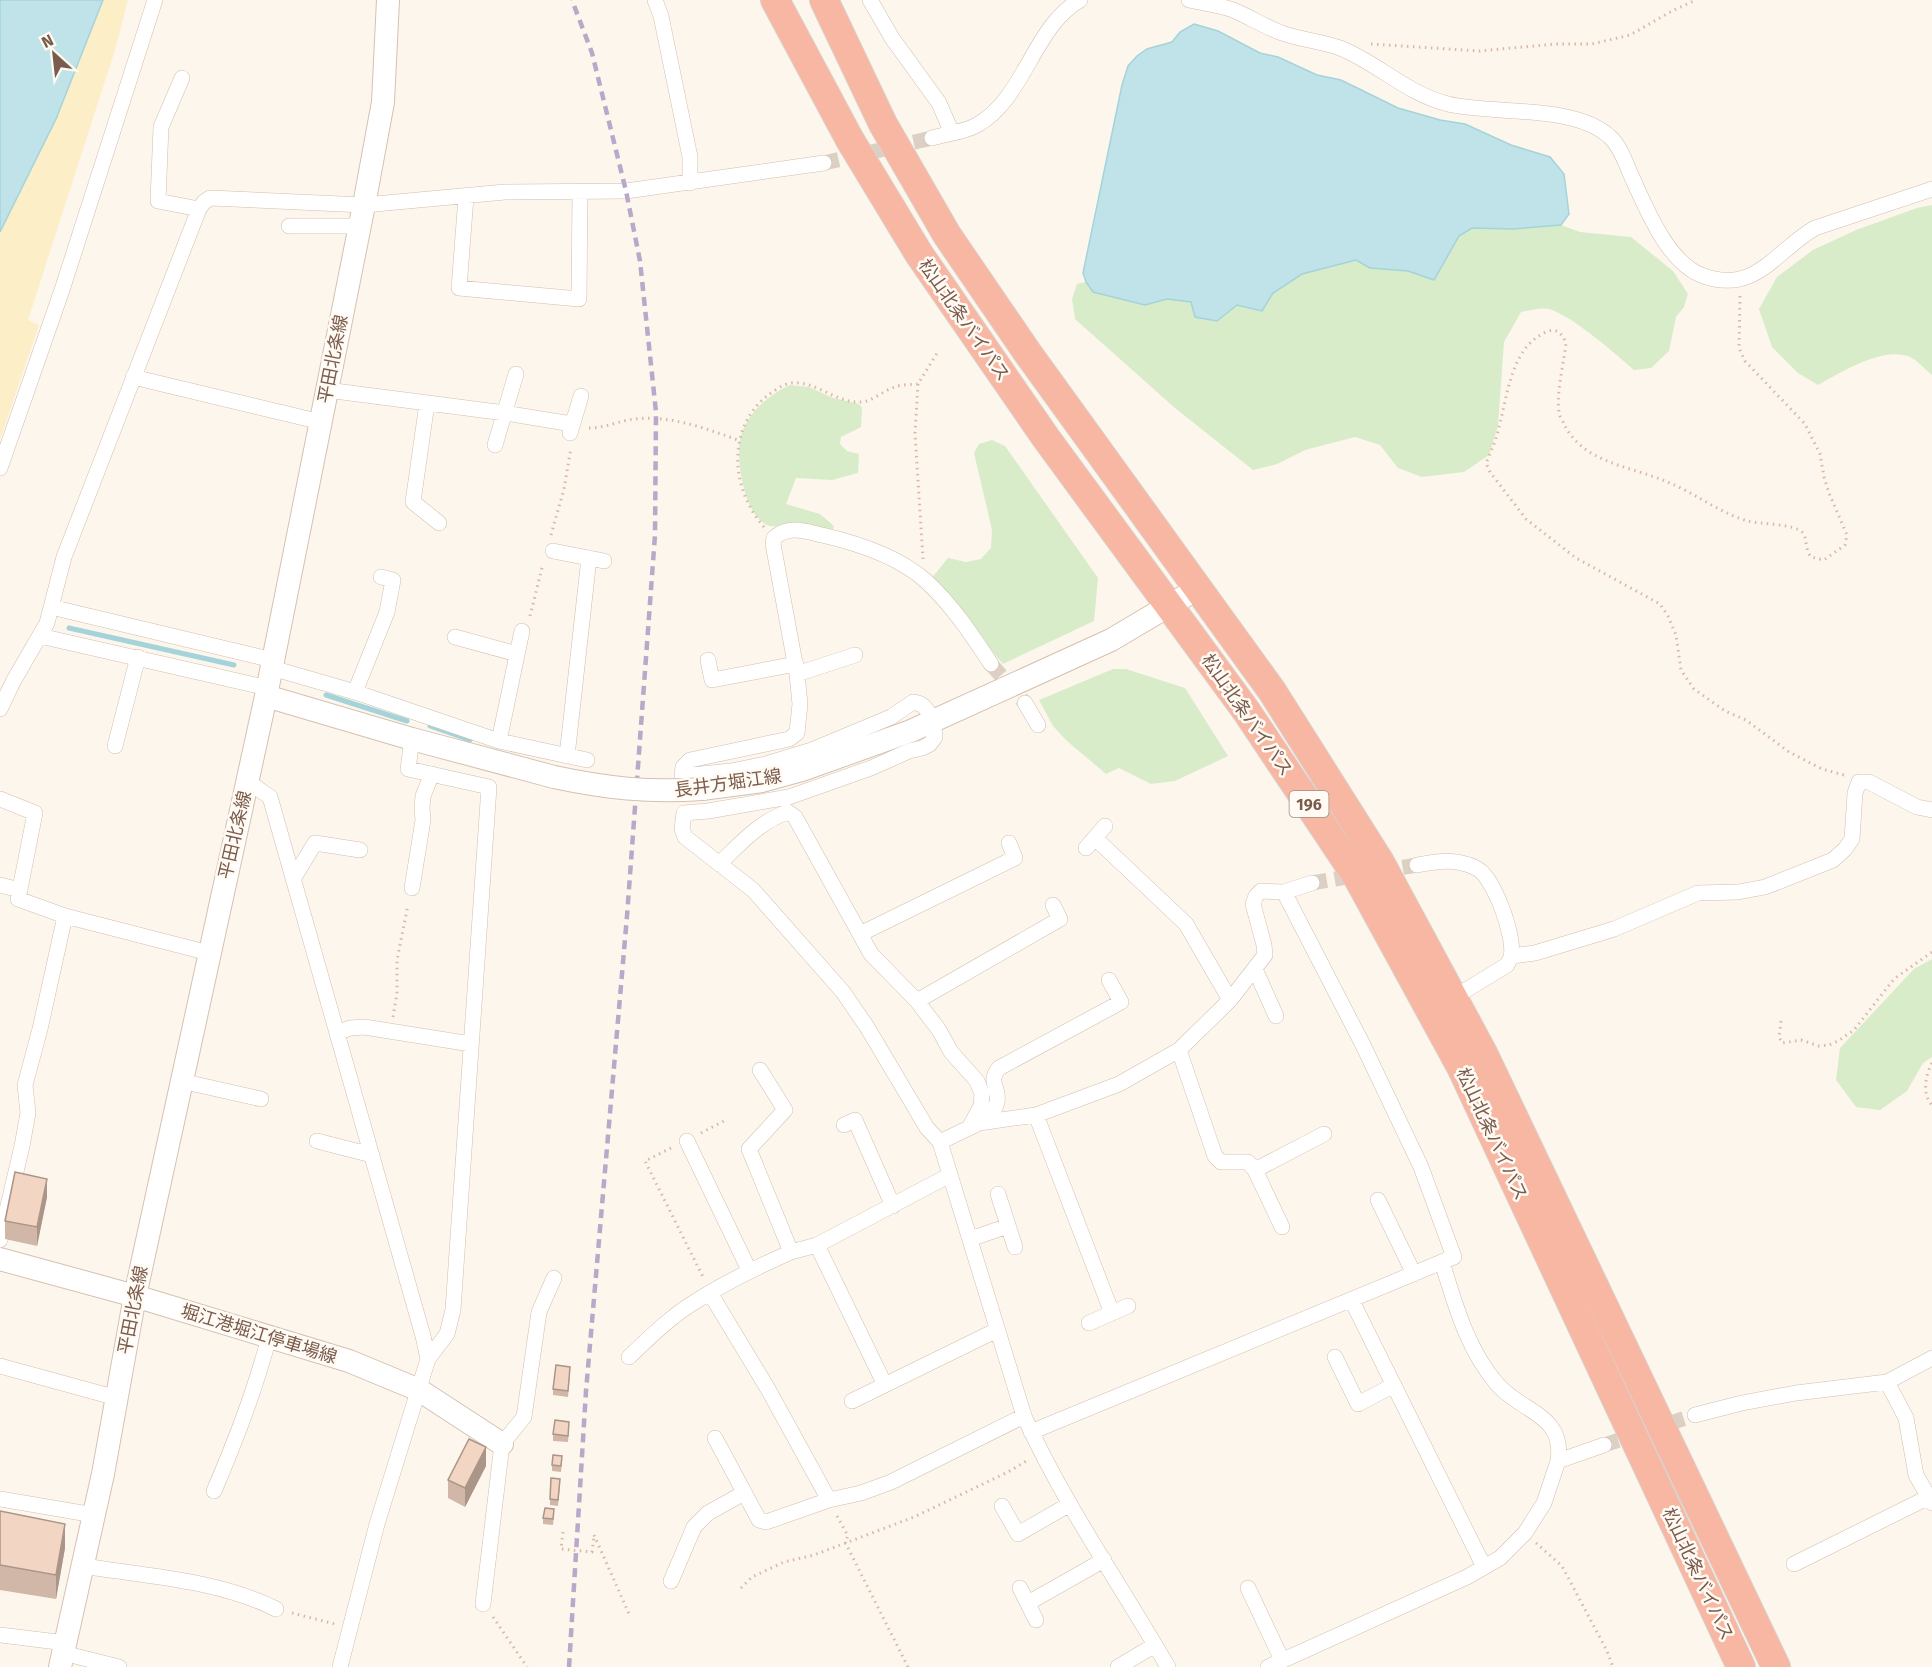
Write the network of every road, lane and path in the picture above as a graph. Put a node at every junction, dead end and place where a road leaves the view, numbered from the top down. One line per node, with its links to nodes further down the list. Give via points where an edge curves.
1 (155, 0): 35 (street)
2 (388, 0): 20 (main road, 平田北条線, via 383,102)
3 (655, 0): 15 (street, via 690,157)
4 (775, 0): 42 (highway, 松山北条バイパス / 196, via 850,140 919,255)
5 (824, 0): 41 (highway, 松山北条バイパス / 196, via 883,124 948,235)
6 (870, 0): 12 (street, via 939,103)
7 (1080, 0): 12 (street, via 1056,21 1001,106 976,126)
8 (1189, 0): 10 (street, via 1232,10 1282,33)
9 (1696, 0): 10 (path, via 1630,35 1592,44 1479,51 1373,43)
10 (1339, 48): 22 (street, via 1446,104 1555,115 1589,124 1610,137 1621,153 1665,243 1682,263 1700,274)
11 (182, 78): 19 (street, via 161,127 158,201)
12 (952, 133): 13 (street)
13 (932, 138)
14 (824, 163): 15 (street)
15 (690, 183): 17 (street)
16 (1932, 189): 22 (street, via 1815,228 1762,270)
17 (580, 192): 18 (street); 18 (street, via 579,299 459,288)
18 (466, 196): 20 (street)
19 (199, 209): 20 (street, via 210,198); 25 (street)
20 (361, 216): 21 (street); 27 (main road, 平田北条線)
21 (289, 226)
22 (1738, 279): 67 (path, via 1739,348 1745,361 1805,424 1816,446 1829,493 1847,535 1845,545 1835,553 1824,560 1811,557 1802,532 1795,528 1728,513 1664,480 1589,453 1570,435 1559,413 1566,343 1557,330 1540,335 1518,360 1486,463 1526,519 1576,558 1659,604 1676,635 1680,670 1694,689 1789,752)
23 (939, 350): 26 (path)
24 (516, 374): 30 (street)
25 (133, 377): 31 (street); 43 (street, via 64,557)
26 (918, 384): 33 (path, via 897,386 864,402 848,401 809,385 790,383 760,402); 40 (path, via 915,433)
27 (327, 390): 29 (street); 31 (main road, 平田北条線)
28 (581, 396): 32 (street)
29 (427, 403): 30 (street); 36 (street, via 413,502)
30 (505, 413): 32 (street); 34 (street)
31 (321, 422): 53 (main road, 平田北条線)
32 (571, 429): 33 (path, via 599,428 635,419 667,419)
33 (738, 440): 37 (path, via 741,489 748,505)
34 (495, 445)
35 (0, 468)
36 (439, 523)
37 (774, 538): 40 (street, via 796,529 846,541 897,561); 52 (street)
38 (553, 551): 62 (street, via 597,560)
39 (381, 577): 54 (street, via 393,580 387,612)
40 (925, 581): 51 (street, via 964,624)
41 (1197, 589): 42 (main road, 長井方堀江線); 90 (highway, 松山北条バイパス / 196, via 1272,691 1380,862)
42 (1168, 606): 57 (main road, 長井方堀江線, via 1111,640); 194 (highway, 松山北条バイパス / 196, via 1247,712 1359,880 1450,1046)
43 (51, 607): 45 (street); 53 (street)
44 (522, 630): 47 (street)
45 (40, 636): 49 (street); 56 (street)
46 (455, 637): 47 (street)
47 (517, 654): 60 (street)
48 (855, 655): 52 (street)
49 (138, 657): 53 (street); 61 (street)
50 (708, 660): 52 (street, via 712,680)
51 (991, 664)
52 (796, 669): 65 (street, via 801,704 797,733 789,739 690,760 683,766)
53 (270, 678): 54 (street); 59 (main road, 長井方堀江線); 66 (main road, 平田北条線)
54 (356, 692): 60 (street)
55 (1024, 703): 58 (street)
56 (0, 710)
57 (932, 721): 59 (main road, 長井方堀江線, bridge, via 843,757 762,781 662,792 554,777); 65 (street, via 920,702 913,702 891,717 812,750 732,771); 70 (street, via 935,737 930,744 871,768 789,797)
58 (1038, 726)
59 (412, 739): 64 (street, via 408,769)
60 (499, 741): 62 (street)
61 (115, 746)
62 (567, 756): 63 (street)
63 (587, 760)
64 (432, 774): 79 (street, via 423,796); 97 (street, via 489,787)
65 (682, 776): 70 (street)
66 (247, 781): 76 (street, via 270,797); 86 (main road, 平田北条線)
67 (1859, 782): 69 (street, via 1869,782 1917,807); 87 (street, via 1854,793 1852,839 1833,860 1765,887 1698,893 1614,929)
68 (0, 799): 80 (street, via 34,813)
69 (1932, 810)
70 (684, 813): 74 (street, via 685,837)
71 (1105, 826): 91 (street, via 1090,843 1186,924)
72 (1009, 843): 84 (street, via 1015,858)
73 (360, 850): 76 (street, via 315,843)
74 (719, 864): 84 (street, via 761,825 788,812 795,817); 112 (street, via 753,890 843,992 927,1128)
75 (1417, 865): 87 (street, via 1444,860 1479,868 1497,894)
76 (293, 879): 96 (street)
77 (1312, 883): 81 (street)
78 (0, 885): 80 (street)
79 (412, 888): 95 (path, via 397,960 397,994)
80 (20, 890): 83 (street, via 18,899)
81 (1284, 892): 88 (street, via 1262,891 1256,896 1253,904 1265,955); 127 (street, via 1420,1167 1454,1257)
82 (1053, 905): 92 (street, via 1060,919)
83 (65, 916): 86 (street); 122 (street, via 25,1085 28,1113)
84 (860, 934): 92 (street, via 871,954)
85 (1932, 952): 94 (path, via 1894,980 1854,1030 1829,1045 1801,1040 1782,1043)
86 (209, 953): 101 (main road, 平田北条線)
87 (1512, 956): 90 (street, via 1498,972)
88 (1255, 969): 91 (street); 93 (street)
89 (1109, 980): 106 (street, via 1121,1002 999,1068 993,1081 997,1101)
90 (1453, 998): 195 (highway, 松山北条バイパス / 196, via 1483,1053)
91 (1230, 1000): 98 (street)
92 (917, 1001): 108 (street, via 951,1052 977,1081 981,1106)
93 (1276, 1016)
94 (1781, 1020)
95 (390, 1031): 96 (street, via 364,1027); 97 (street)
96 (337, 1034): 113 (street)
97 (471, 1044): 142 (street, via 453,1310 447,1334)
98 (1179, 1050): 104 (street, via 1119,1084); 114 (street, via 1215,1156 1221,1162 1248,1162)
99 (1932, 1063): 103 (path, via 1926,1076 1926,1091)
100 (760, 1070): 125 (street, via 785,1110 749,1149)
101 (181, 1081): 102 (street); 132 (main road, 平田北条線)
102 (261, 1099)
103 (1932, 1106)
104 (1036, 1115): 106 (street); 135 (street)
105 (726, 1120): 111 (path)
106 (988, 1121): 108 (street)
107 (844, 1125): 118 (street, via 855,1120)
108 (969, 1128): 112 (street)
109 (1324, 1134): 114 (street)
110 (317, 1141): 113 (street)
111 (687, 1141): 128 (street); 131 (path, via 645,1161)
112 (940, 1142): 115 (street)
113 (372, 1155): 142 (street)
114 (1255, 1170): 120 (street)
115 (950, 1175): 118 (street); 121 (street)
116 (998, 1194): 119 (street)
117 (1378, 1200): 129 (street)
118 (893, 1206): 123 (street)
119 (1008, 1227): 121 (street); 124 (street)
120 (1282, 1227)
121 (970, 1239): 137 (street)
122 (0, 1240)
123 (817, 1245): 125 (street); 145 (street)
124 (1015, 1246)
125 (791, 1252): 128 (street)
126 (0, 1259): 132 (main road, 堀江港堀江停車場線)
127 (1443, 1262): 129 (street); 157 (street, via 1465,1329 1480,1360 1497,1385 1545,1419 1557,1435)
128 (749, 1270): 131 (street)
129 (1414, 1274): 133 (street)
130 (554, 1278): 154 (street, via 539,1312 524,1417)
131 (710, 1293): 139 (street, via 667,1323); 161 (street)
132 (135, 1296): 138 (main road, 堀江港堀江停車場線); 148 (main road, 平田北条線)
133 (1352, 1301): 146 (street); 152 (street)
134 (1128, 1306): 135 (street)
135 (1112, 1313): 136 (street)
136 (1089, 1323)
137 (997, 1330): 145 (street); 150 (street)
138 (269, 1337): 147 (main road, 堀江港堀江停車場線, via 349,1361); 158 (street, via 244,1422)
139 (629, 1357)
140 (1335, 1357): 146 (street, via 1358,1404)
141 (1932, 1358): 144 (street)
142 (428, 1359): 147 (street)
143 (0, 1366): 148 (street)
144 (1887, 1382): 151 (street, via 1796,1393); 162 (street, via 1906,1418 1916,1475)
145 (885, 1385): 149 (street)
146 (1394, 1385): 172 (street)
147 (419, 1390): 154 (main road, 堀江港堀江停車場線); 182 (street)
148 (117, 1398): 165 (main road, 平田北条線)
149 (852, 1401)
150 (1024, 1416): 152 (street); 161 (street, via 891,1482)
151 (1695, 1416)
152 (1031, 1432): 156 (street)
153 (715, 1438): 159 (street)
154 (502, 1444): 178 (street)
155 (1604, 1445): 157 (street)
156 (1040, 1449): 163 (street); 168 (path, via 1008,1472 914,1517)
157 (1558, 1461): 167 (street, via 1544,1503)
158 (214, 1491)
159 (744, 1493): 161 (street, via 759,1520 766,1522); 173 (street, via 694,1527)
160 (0, 1499): 165 (street)
161 (829, 1500): 168 (path, via 848,1536)
162 (1930, 1500): 170 (street)
163 (1070, 1503): 164 (street, via 1018,1534); 169 (street)
164 (1002, 1506)
165 (94, 1515): 171 (main road, 平田北条線)
166 (563, 1532): 180 (path, via 561,1549 592,1552 594,1535)
167 (1525, 1533): 172 (street, via 1500,1558); 193 (path, via 1562,1566)
168 (846, 1542): 174 (path, via 784,1562 752,1577); 190 (path)
169 (1104, 1560): 177 (street); 184 (street)
170 (1794, 1564)
171 (83, 1566): 179 (street, via 221,1588); 185 (main road, 平田北条線)
172 (1484, 1567): 186 (street)
173 (671, 1581)
174 (741, 1588)
175 (1020, 1588): 177 (street)
176 (1248, 1588): 186 (street)
177 (1028, 1603): 181 (street)
178 (483, 1604): 189 (path)
179 (276, 1609): 182 (path)
180 (630, 1616)
181 (1036, 1620)
182 (349, 1627): 188 (street)
183 (0, 1635): 185 (street)
184 (1155, 1645): 191 (street); 192 (street)
185 (63, 1655): 187 (street)
186 (1275, 1664)
187 (118, 1667)
188 (340, 1667)
189 (527, 1667)
190 (908, 1667)
191 (1118, 1667)
192 (1168, 1667)
193 (1613, 1667)
194 (1741, 1667)
195 (1776, 1667)

